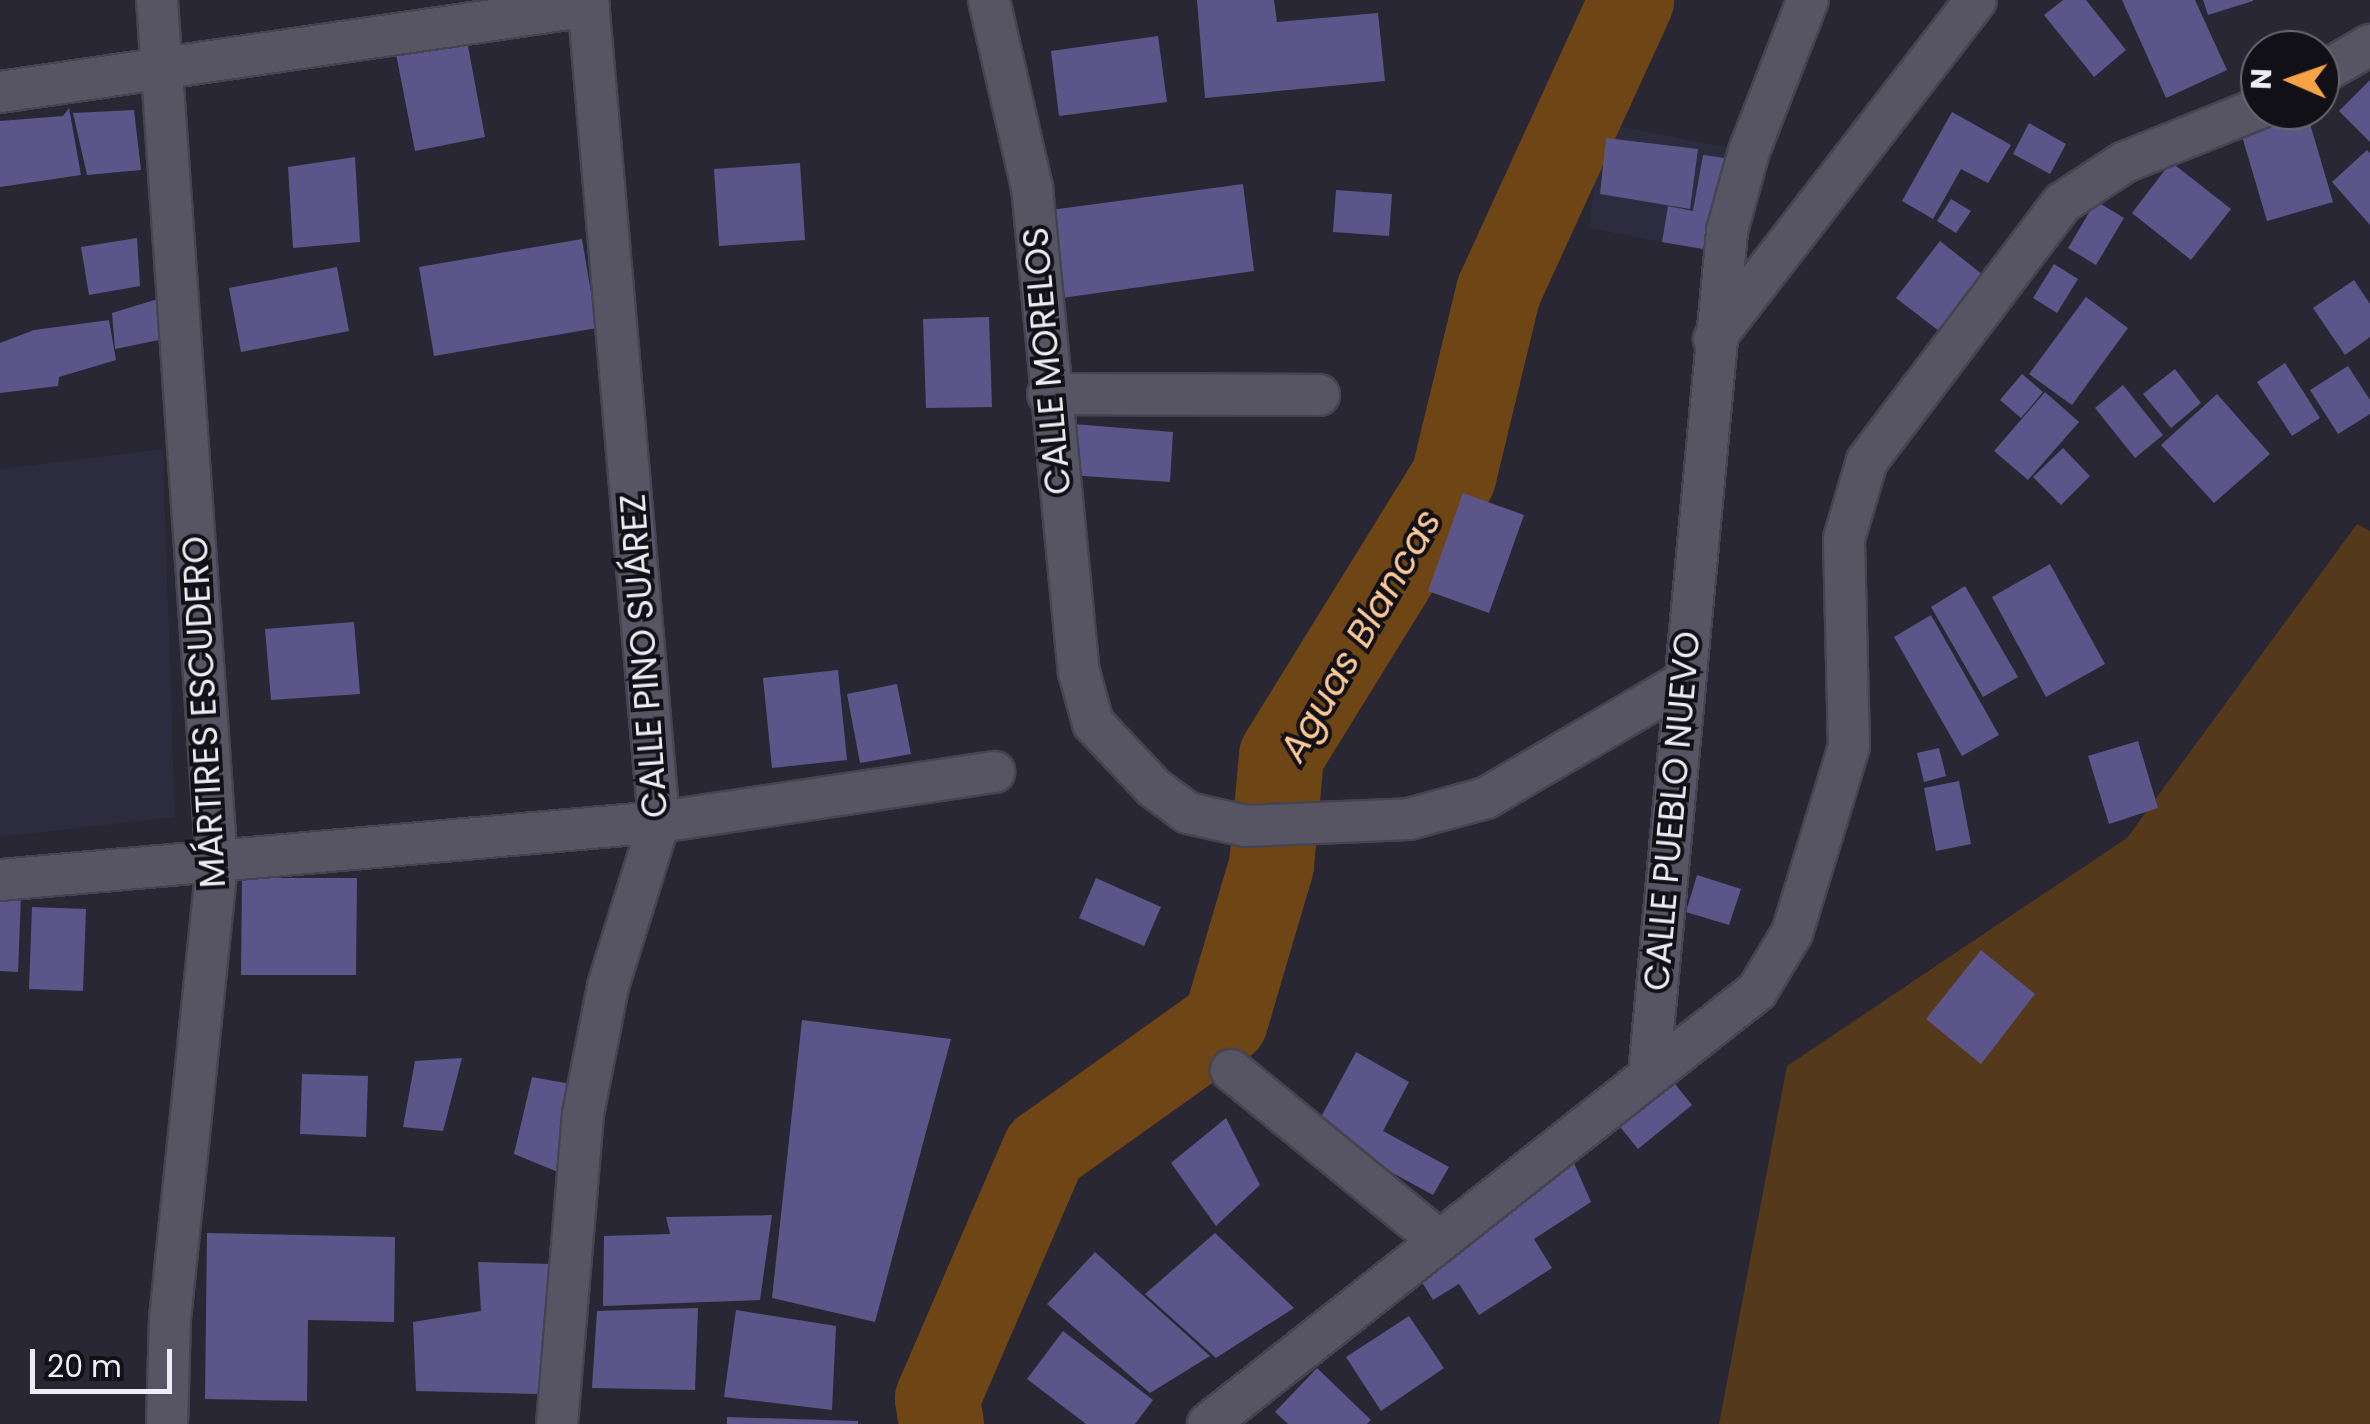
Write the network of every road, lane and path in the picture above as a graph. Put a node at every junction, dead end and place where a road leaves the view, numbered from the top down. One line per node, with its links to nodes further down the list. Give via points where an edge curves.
1 (157, 0): 8 (street, MÁRTIRES ESCUDERO)
2 (989, 0): 12 (street, CALLE MORELOS, via 1032,187)
3 (1808, 0): 11 (street, CALLE PUEBLO NUEVO, via 1749,151 1727,231)
4 (1976, 0): 11 (street)
5 (589, 3): 8 (street); 16 (street, CALLE PINO SUÁREZ)
6 (2370, 46): 7 (street)
7 (2340, 63)
8 (165, 65): 9 (street); 17 (street, MÁRTIRES ESCUDERO)
9 (0, 92)
10 (2240, 116): 20 (street, via 2125,162 2062,203 1867,461 1844,539 1849,746 1792,933 1757,991)
11 (1714, 339): 14 (street, CALLE PUEBLO NUEVO)
12 (1048, 394): 13 (street); 14 (street, CALLE MORELOS, via 1078,672 1093,723 1154,788 1188,813 1245,826 1409,819 1486,798)
13 (1319, 395)
14 (1682, 683): 20 (street, CALLE PUEBLO NUEVO)
15 (994, 772): 16 (street)
16 (659, 822): 17 (street); 23 (street, CALLE PINO SUÁREZ, via 608,986 584,1114)
17 (217, 864): 18 (street); 22 (street, MÁRTIRES ESCUDERO, via 170,1318)
18 (0, 880)
19 (1230, 1070): 21 (street)
20 (1650, 1074): 21 (street)
21 (1440, 1241): 24 (street)
22 (168, 1424)
23 (558, 1424)
24 (1208, 1424)

